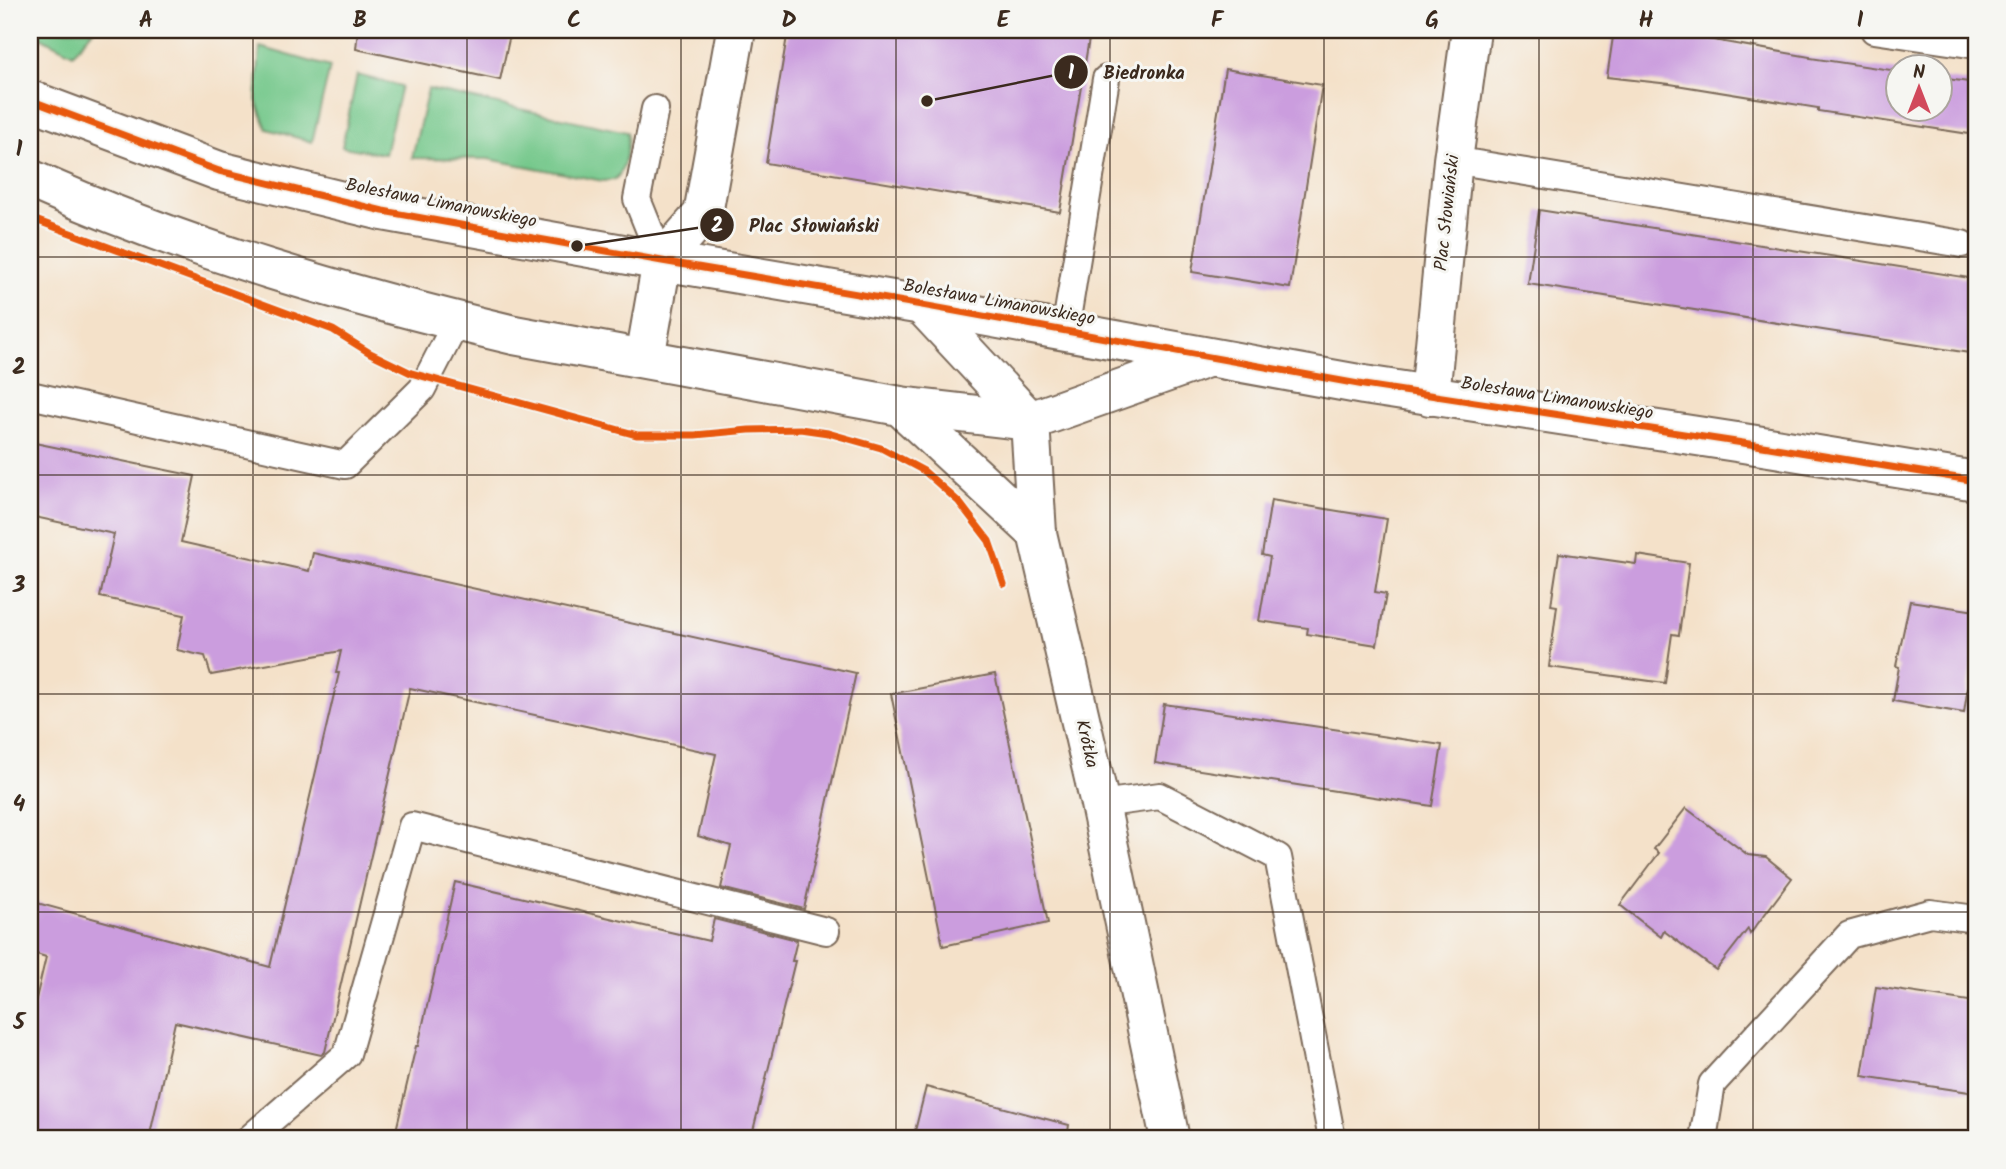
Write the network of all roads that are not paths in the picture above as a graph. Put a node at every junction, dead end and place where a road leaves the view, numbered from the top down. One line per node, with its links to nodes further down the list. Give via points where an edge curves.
1 (736, 30): 11 (street, via 703,214)
2 (1471, 30): 8 (street, Plac Słowiański)
3 (1874, 30): 4 (lane)
4 (1976, 45)
5 (1106, 79): 14 (lane)
6 (30, 100): 11 (street, Bolesława Limanowskiego, via 219,171 383,211)
7 (655, 109): 11 (lane, via 637,198)
8 (1453, 160): 10 (lane); 18 (street, Plac Słowiański)
9 (30, 179): 13 (street, Bolesława Limanowskiego, via 188,243 321,286)
10 (1962, 244)
11 (662, 261): 12 (street, Bolesława Limanowskiego); 16 (street)
12 (922, 305): 14 (street, Bolesława Limanowskiego); 20 (street)
13 (457, 321): 16 (street, Bolesława Limanowskiego); 17 (lane, via 422,389 345,465)
14 (1065, 331): 15 (street, Bolesława Limanowskiego)
15 (1209, 357): 18 (street, Bolesława Limanowskiego); 20 (street, Bolesława Limanowskiego)
16 (645, 358): 19 (street, Bolesława Limanowskiego)
17 (30, 395)
18 (1430, 396): 21 (street, Bolesława Limanowskiego)
19 (900, 406): 20 (street, Bolesława Limanowskiego); 22 (street)
20 (1030, 421): 22 (street, Krótka)
21 (1976, 481)
22 (1037, 533): 23 (street, Krótka)
23 (1100, 804): 27 (street, Krótka); 28 (lane, via 1160,796 1278,857)
24 (1976, 919): 29 (lane, via 1930,913 1849,935 1712,1084)
25 (826, 931): 26 (lane, via 412,826 347,1054)
26 (249, 1139)
27 (1170, 1139)
28 (1332, 1139)
29 (1703, 1139)

